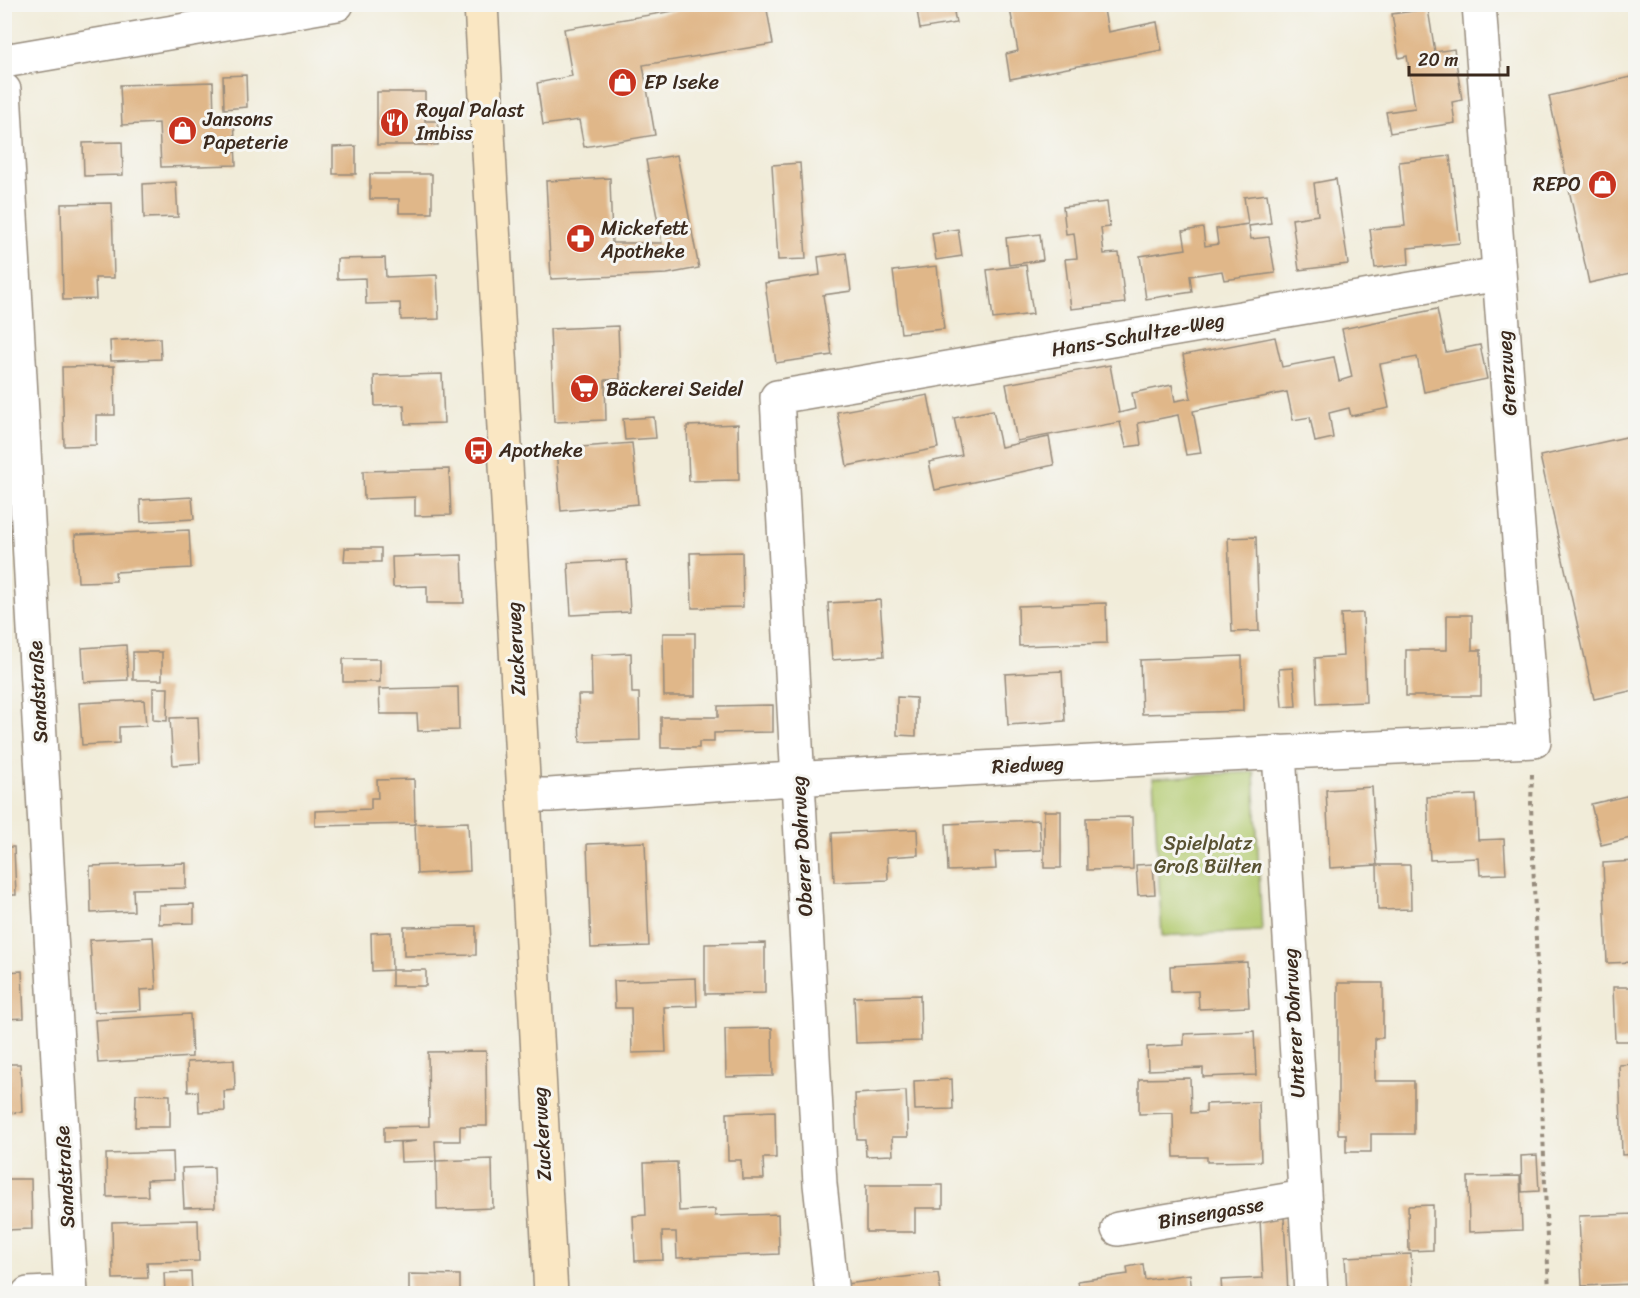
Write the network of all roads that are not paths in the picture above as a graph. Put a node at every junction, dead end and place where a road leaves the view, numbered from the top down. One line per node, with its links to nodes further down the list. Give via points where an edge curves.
1 (337, 4): 4 (street)
2 (481, 4): 11 (street, Zuckerweg)
3 (1479, 4): 6 (street, Grenzweg)
4 (4, 61)
5 (4, 90): 15 (street, Sandstraße)
6 (1499, 274): 7 (street, Hans-Schultze-Weg); 8 (street, Grenzweg)
7 (777, 397): 10 (street, Oberer Dohrweg)
8 (1534, 741): 9 (street, Riedweg)
9 (1279, 752): 10 (street, Riedweg); 12 (street, Unterer Dohrweg)
10 (798, 777): 11 (street, Riedweg); 17 (street, Oberer Dohrweg, via 820,1184)
11 (524, 795): 16 (street, Zuckerweg)
12 (1304, 1197): 13 (street, Binsengasse); 18 (street, Unterer Dohrweg)
13 (1118, 1229)
14 (28, 1293): 15 (street)
15 (71, 1293)
16 (551, 1293)
17 (832, 1293)
18 (1311, 1293)

